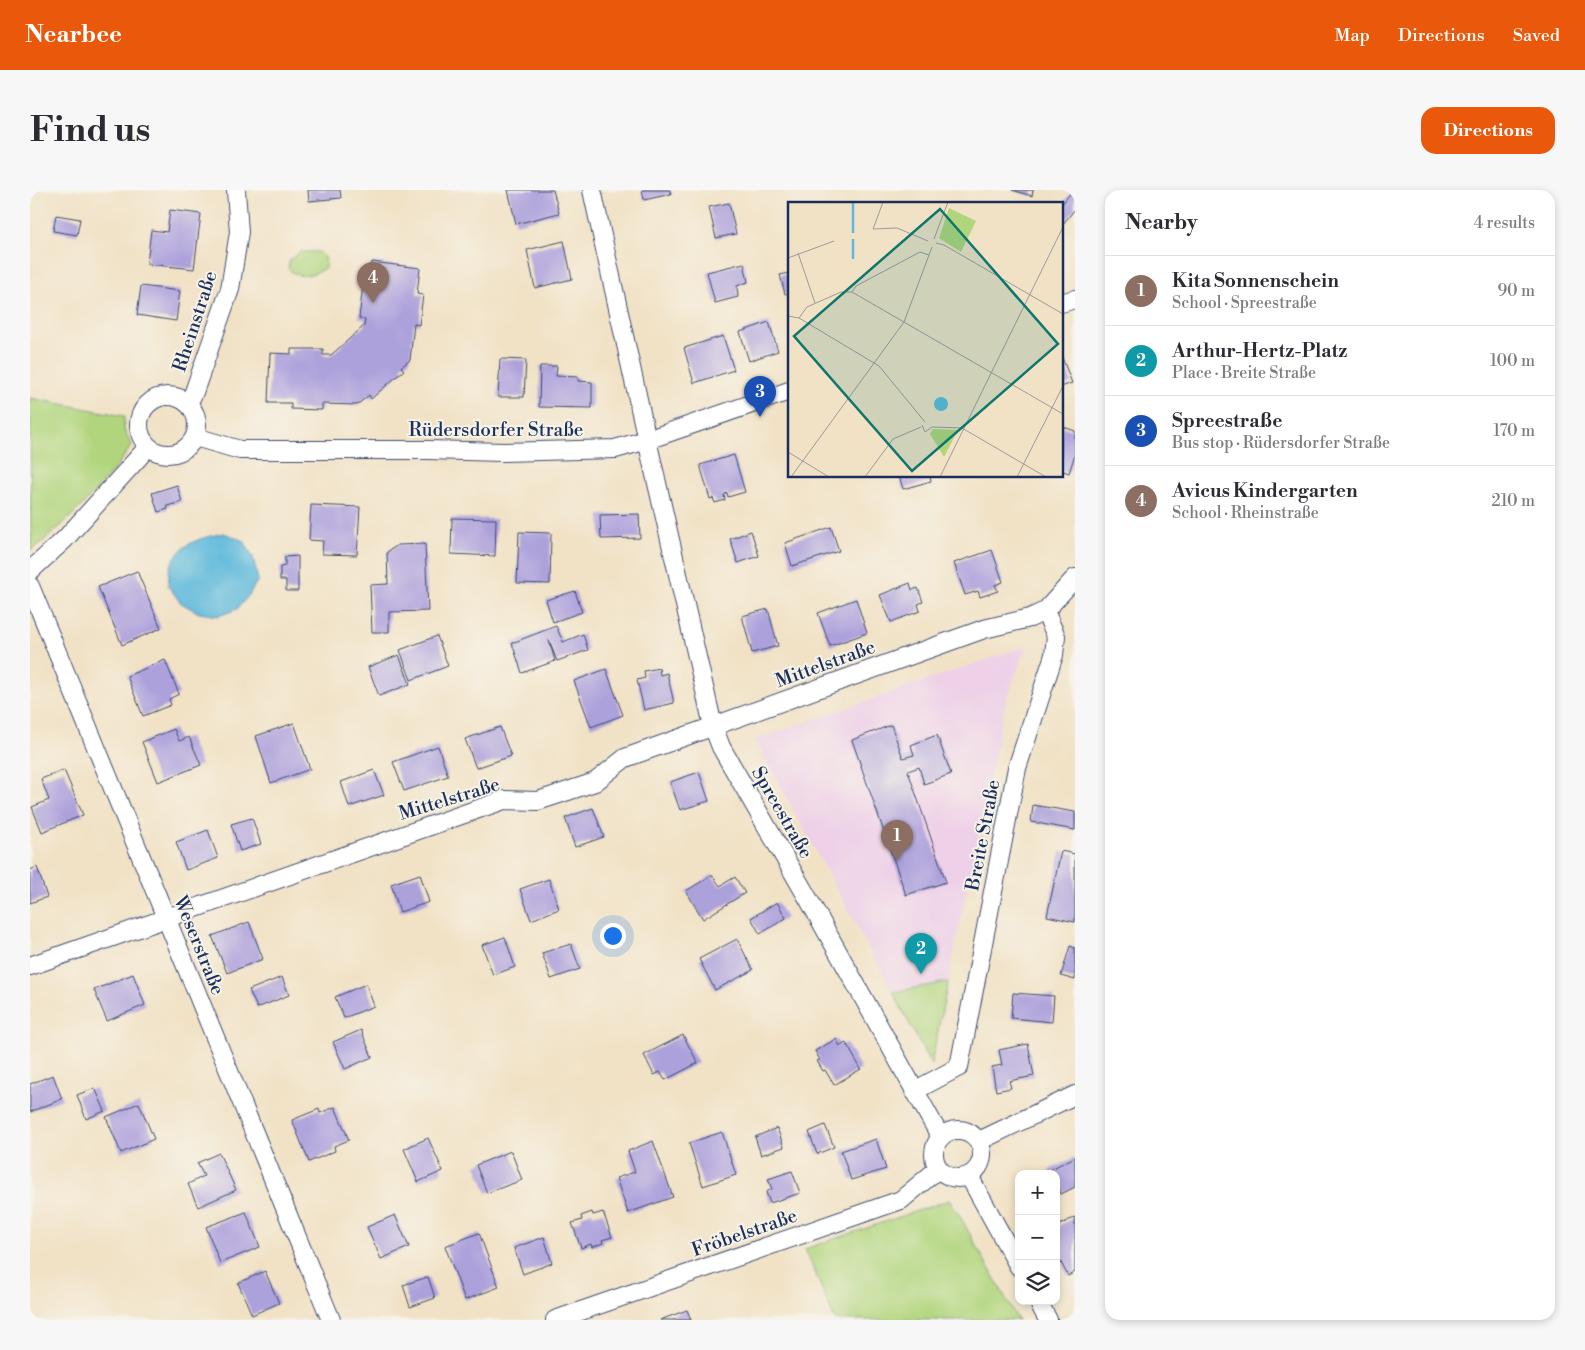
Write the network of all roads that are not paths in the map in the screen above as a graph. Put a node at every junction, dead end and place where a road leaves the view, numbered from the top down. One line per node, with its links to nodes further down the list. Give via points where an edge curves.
1 (236, 190): 6 (street, Rheinstraße, via 239,232 230,290)
2 (592, 190): 8 (street, Spreestraße)
3 (1075, 299): 4 (street)
4 (1062, 303)
5 (788, 391): 8 (street, Rüdersdorfer Straße)
6 (188, 404): 7 (street, via 197,419); 9 (street, via 171,396 154,400 146,406 139,431)
7 (195, 437): 8 (street, Rüdersdorfer Straße, via 240,450 566,451 615,449); 9 (street, via 190,445 174,454 164,455)
8 (647, 440): 14 (street, Spreestraße)
9 (148, 447): 10 (street, via 65,539)
10 (30, 571)
11 (1075, 578): 13 (street)
12 (30, 586): 15 (street, Weserstraße)
13 (1045, 612): 14 (street, Mittelstraße, via 984,629); 17 (street, Breite Straße, via 1056,636 1054,655 1017,768 959,1067)
14 (713, 726): 15 (street, Mittelstraße, via 625,758 595,782 538,801 504,800); 17 (street, Spreestraße, via 721,747)
15 (166, 919): 16 (street, Mittelstraße); 25 (street, Weserstraße)
16 (30, 966)
17 (914, 1091): 19 (street, Spreestraße)
18 (1075, 1095): 20 (street)
19 (940, 1136): 20 (street, via 950,1130 961,1129); 21 (street, via 933,1152)
20 (979, 1141): 22 (street, via 982,1149 980,1165)
21 (938, 1169): 22 (street, via 947,1176); 26 (street, Fröbelstraße, via 902,1200)
22 (969, 1176): 23 (street)
23 (1015, 1260)
24 (1040, 1305): 27 (street)
25 (331, 1320)
26 (555, 1320)
27 (1048, 1320)

